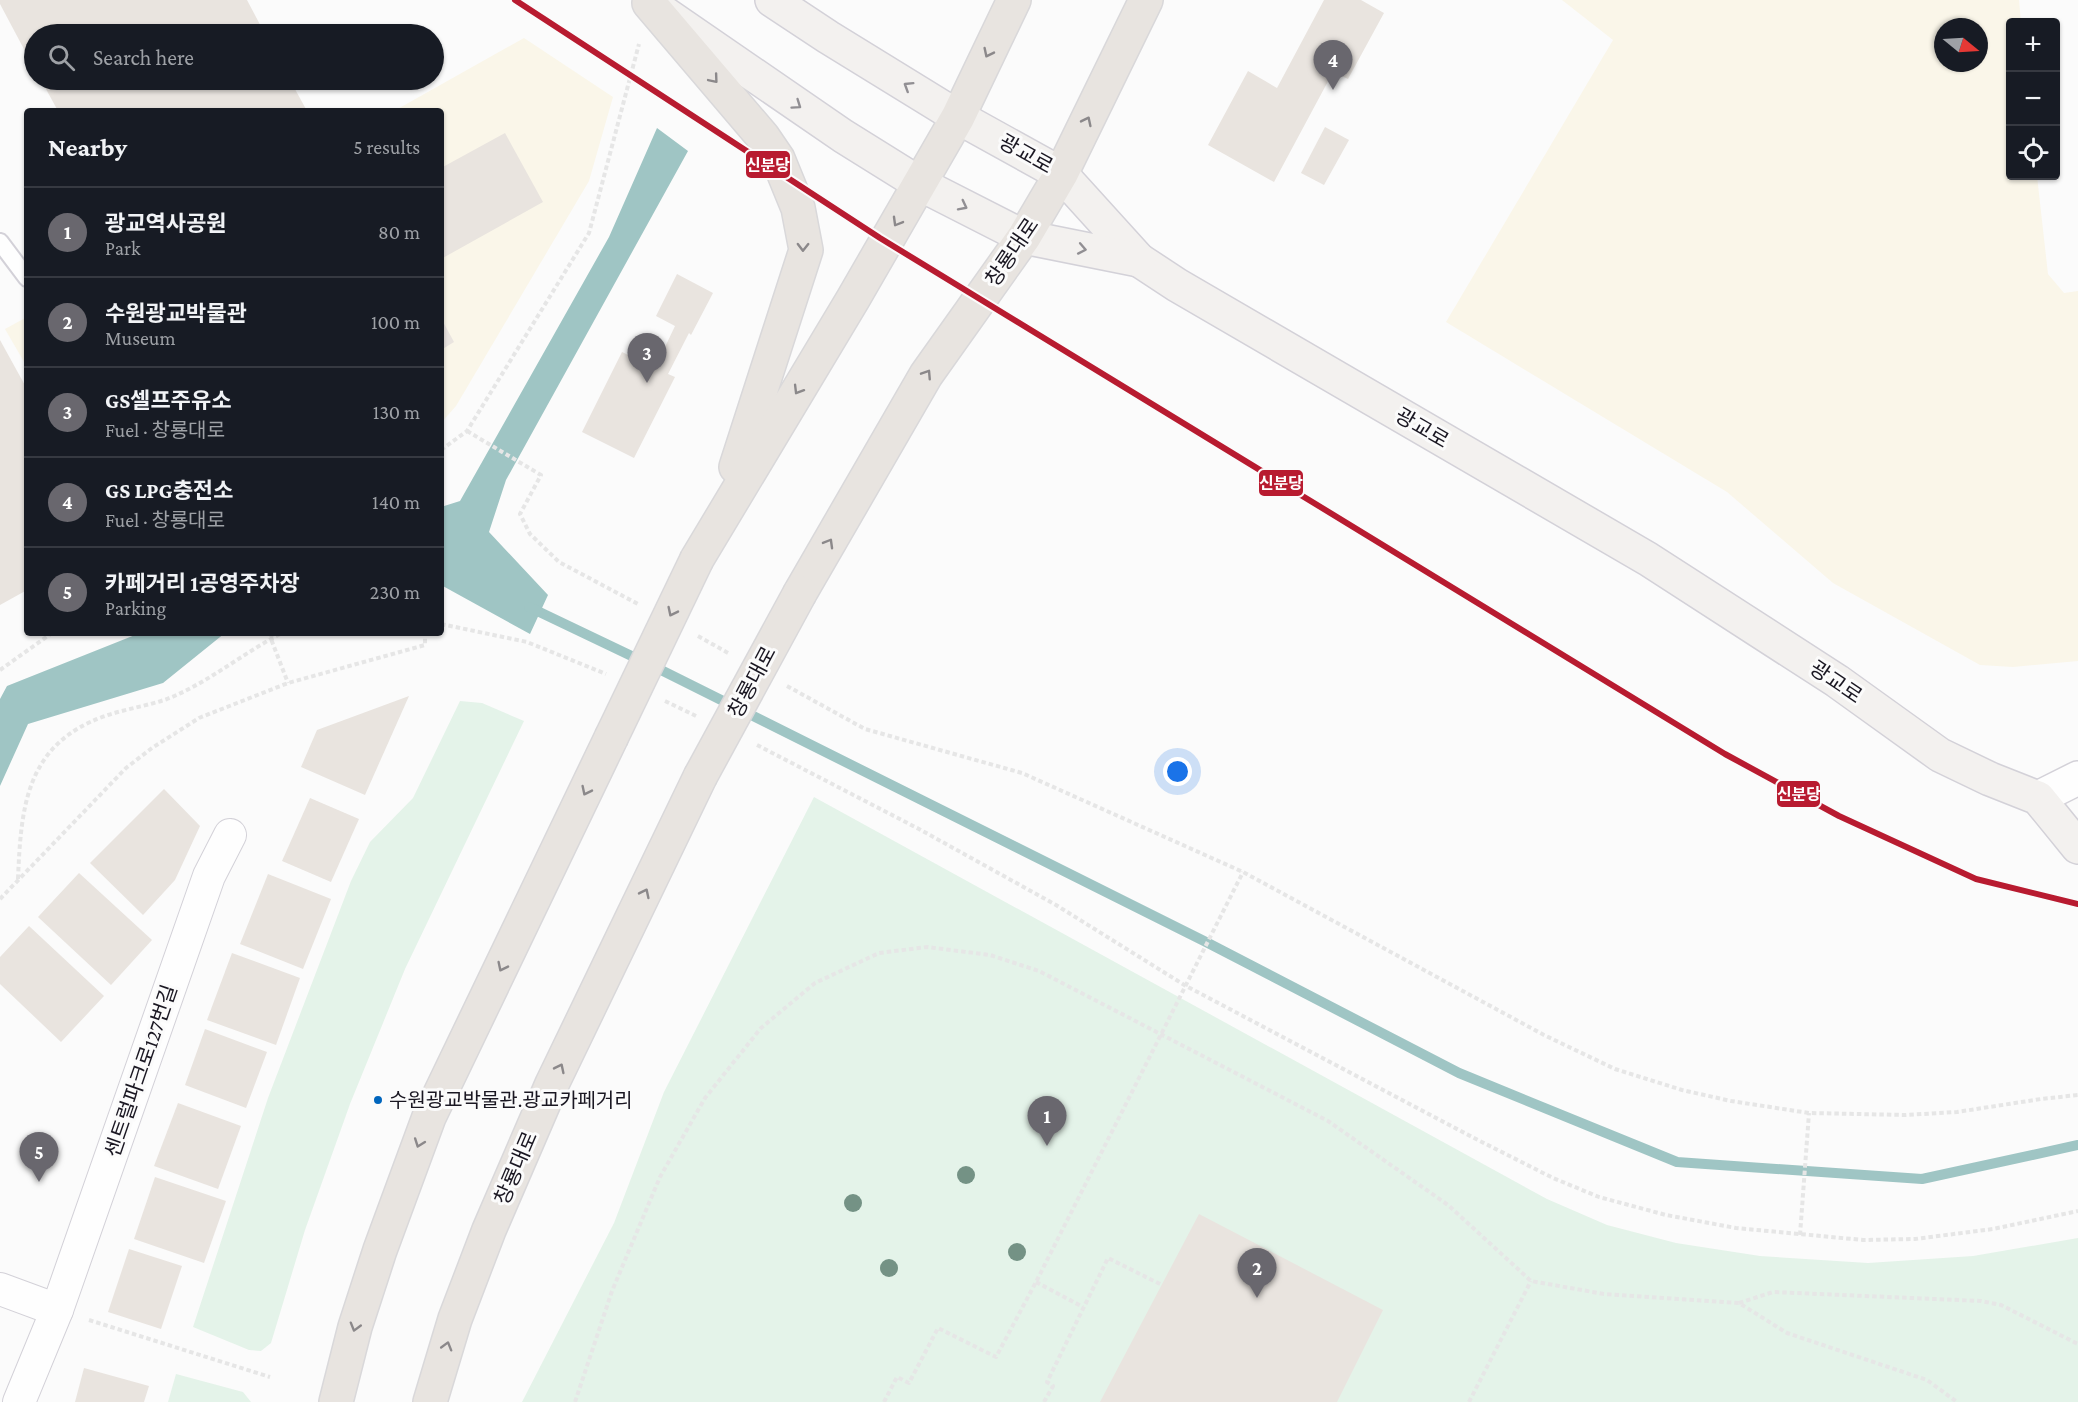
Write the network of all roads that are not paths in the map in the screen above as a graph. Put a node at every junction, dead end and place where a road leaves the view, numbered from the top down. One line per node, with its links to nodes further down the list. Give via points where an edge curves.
1 (772, 0): 5 (main road, 광교로, one-way to 1)
2 (1014, 0): 5 (main road, one-way to 5)
3 (1146, 0): 6 (main road, 창룡대로, one-way to 3)
4 (647, 1): 7 (main road, one-way to 7, via 843,136); 12 (main road, one-way to 12, via 778,159 798,207 806,250)
5 (958, 117): 6 (main road, 광교로); 7 (main road)
6 (1061, 174): 8 (main road, 창룡대로); 10 (main road, 광교로)
7 (920, 184): 8 (main road, one-way to 8); 12 (main road, one-way to 12)
8 (1024, 237): 10 (main road, one-way to 10); 21 (main road, 창룡대로, one-way to 8, bridge, via 454,1319 552,1084 700,777 926,375)
9 (0, 242): 11 (lane)
10 (1139, 260): 14 (main road, 광교로, via 1648,559 1837,681 1940,755)
11 (24, 274)
12 (720, 519): 20 (main road, one-way to 20, bridge, via 697,559 429,1117 355,1327)
13 (2078, 778): 14 (street)
14 (2038, 798): 16 (main road, 광교로)
15 (230, 835): 18 (street, 센트럴파크로127번길, via 209,876)
16 (2078, 847)
17 (0, 1289): 18 (street)
18 (57, 1310): 19 (street, 센트럴파크로127번길)
19 (19, 1402)
20 (336, 1402)
21 (430, 1402)

